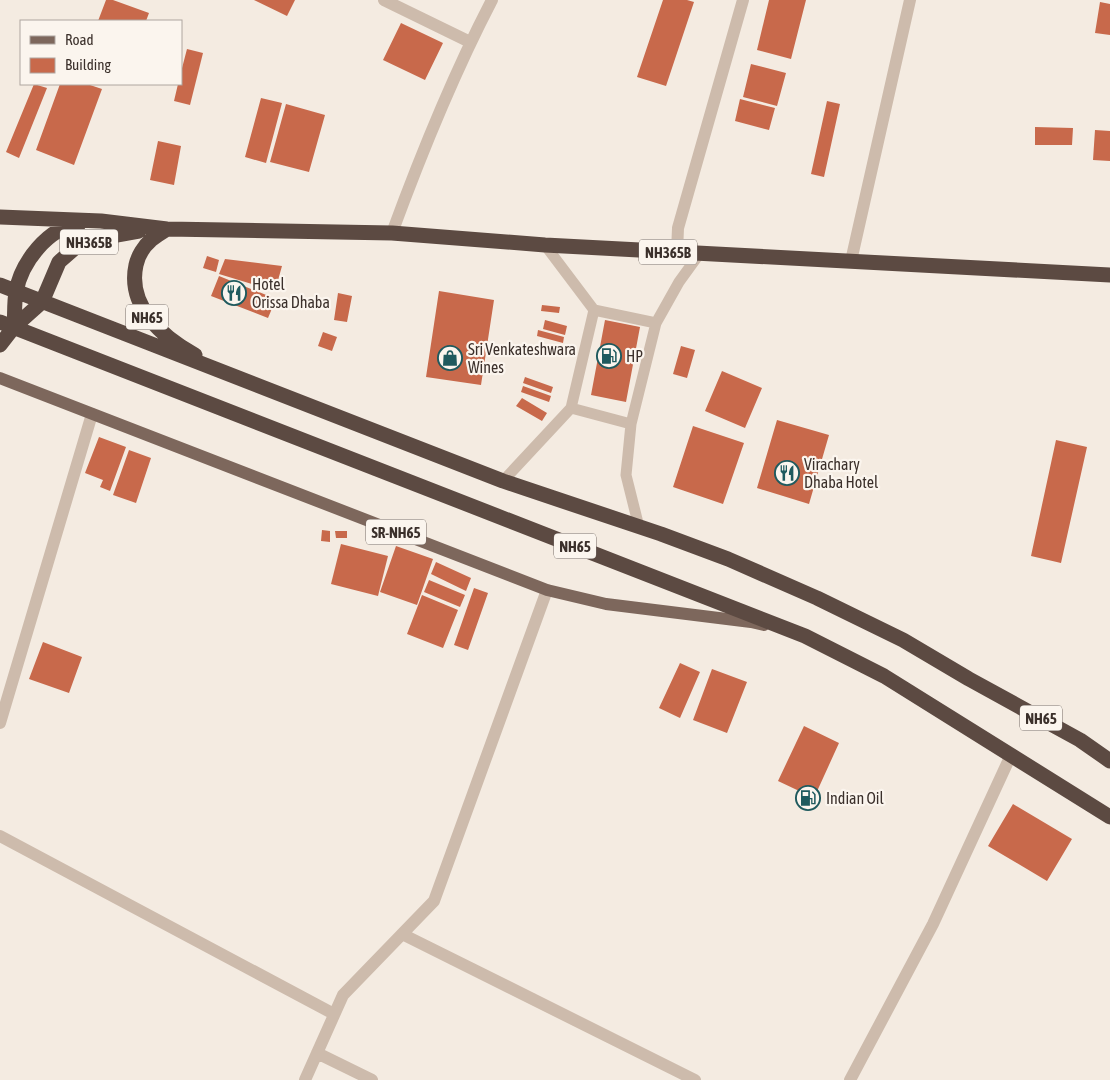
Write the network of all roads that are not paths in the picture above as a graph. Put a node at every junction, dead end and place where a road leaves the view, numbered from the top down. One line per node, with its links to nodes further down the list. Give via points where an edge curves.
1 (384, 0): 5 (street)
2 (492, 0): 5 (street)
3 (743, 0): 11 (street, via 678,228)
4 (910, 0): 13 (street)
5 (470, 42): 9 (street, via 415,168)
6 (0, 217): 7 (highway)
7 (101, 221): 8 (highway, NH365B); 16 (highway, NH365B, via 73,224 50,236 33,253)
8 (168, 229): 9 (highway, NH365B); 17 (highway, NH365B, via 118,234 76,247 59,262); 23 (highway, NH65, via 150,240 138,257 133,278 136,297 148,317 166,335)
9 (392, 233): 10 (highway, NH365B)
10 (545, 245): 11 (highway, NH365B); 18 (lane)
11 (677, 252): 12 (highway, NH365B)
12 (700, 253): 13 (highway, NH365B); 20 (lane, via 678,282)
13 (851, 261): 14 (highway, NH365B)
14 (1110, 275)
15 (0, 285): 16 (highway, NH65)
16 (16, 291): 17 (highway, NH65); 21 (highway, NH365B)
17 (42, 302): 21 (highway, NH365B); 23 (highway, NH65)
18 (594, 310): 20 (lane); 25 (lane)
19 (0, 322): 21 (highway, NH65)
20 (656, 323): 27 (lane)
21 (14, 327): 22 (highway); 31 (highway, NH65)
22 (0, 345)
23 (234, 376): 28 (highway, NH65)
24 (0, 378): 26 (main road, SR-NH65)
25 (571, 408): 27 (lane); 28 (lane)
26 (92, 414): 30 (main road, SR-NH65); 32 (street)
27 (631, 424): 29 (lane, via 626,475)
28 (503, 481): 29 (highway, NH65)
29 (639, 527): 34 (highway, NH65, via 728,559 903,640 1080,740)
30 (547, 590): 31 (main road, SR-NH65, via 606,604 752,622); 37 (street, via 434,901)
31 (805, 636): 33 (highway, NH65, via 884,676)
32 (0, 723)
33 (1010, 755): 35 (highway, NH65); 43 (street, via 933,924)
34 (1110, 761)
35 (1110, 817)
36 (0, 836): 38 (street)
37 (402, 934): 38 (street, via 342,995); 42 (street)
38 (334, 1014): 39 (street)
39 (317, 1053): 40 (street); 41 (street)
40 (305, 1080)
41 (372, 1080)
42 (696, 1080)
43 (850, 1080)

